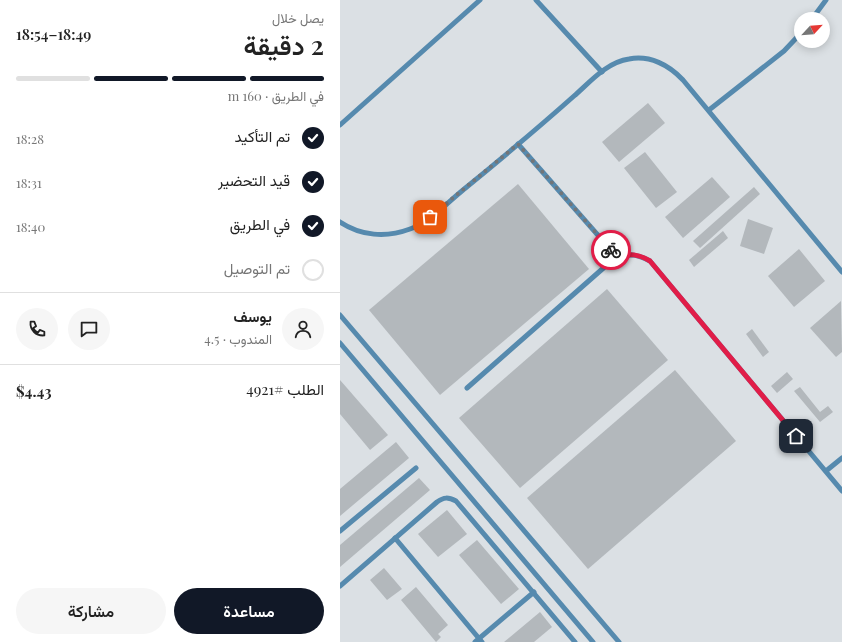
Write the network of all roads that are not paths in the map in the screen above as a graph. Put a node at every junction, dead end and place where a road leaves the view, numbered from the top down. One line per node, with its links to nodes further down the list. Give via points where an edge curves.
1 (480, 0): 8 (lane)
2 (536, 0): 6 (lane)
3 (826, 0): 4 (lane)
4 (817, 12)
5 (794, 40): 7 (lane)
6 (602, 72): 7 (lane, via 628,59 654,61 677,74); 9 (lane)
7 (709, 110): 12 (lane)
8 (340, 125)
9 (518, 144): 10 (lane, via 412,229 391,234 370,234); 11 (lane)
10 (340, 222)
11 (617, 257): 15 (lane); 18 (lane, via 628,254 640,255 650,261)
12 (842, 272)
13 (340, 315): 27 (lane)
14 (340, 343): 26 (lane)
15 (467, 388)
16 (842, 458): 18 (lane)
17 (416, 468): 20 (lane)
18 (826, 471): 19 (lane)
19 (842, 491)
20 (340, 531)
21 (395, 538): 22 (lane); 23 (lane, via 437,502 443,498 450,498); 24 (lane)
22 (340, 586)
23 (534, 592): 24 (lane); 25 (lane)
24 (478, 641)
25 (575, 642)
26 (593, 642)
27 (619, 642)

